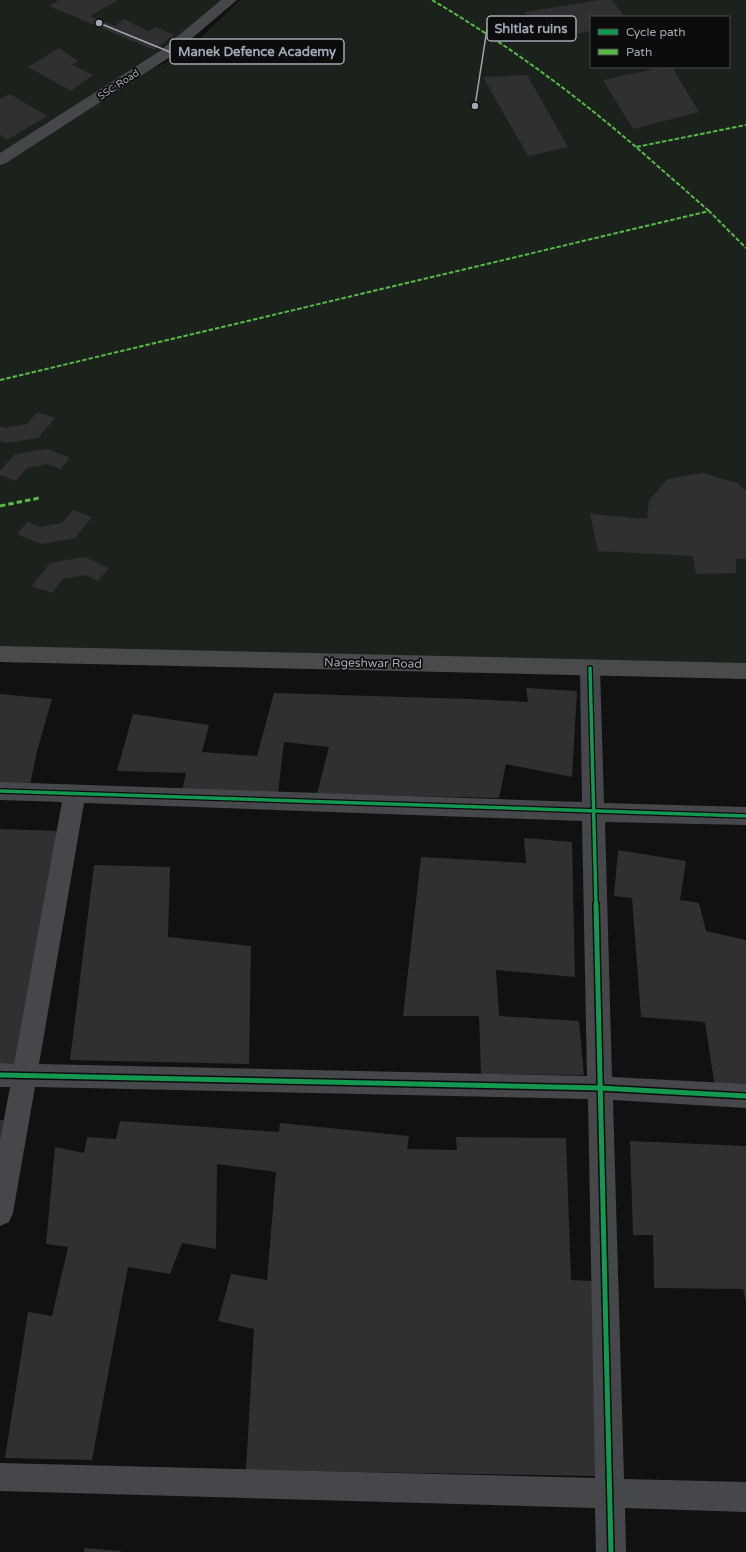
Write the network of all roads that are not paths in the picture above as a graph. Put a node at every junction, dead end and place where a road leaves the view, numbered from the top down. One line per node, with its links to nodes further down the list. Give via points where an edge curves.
1 (230, 0): 2 (street, SSC Road, via 165,54)
2 (0, 160)
3 (0, 654): 4 (main road, Nageshwar Road)
4 (590, 668): 5 (main road, Nageshwar Road); 8 (street)
5 (746, 671)
6 (0, 790): 7 (street)
7 (75, 793): 8 (street); 11 (street)
8 (593, 812): 9 (street); 12 (street)
9 (746, 816)
10 (0, 1075): 11 (street)
11 (24, 1075): 12 (street); 14 (street)
12 (600, 1088): 13 (street); 16 (street)
13 (746, 1096)
14 (0, 1213)
15 (0, 1477): 16 (street)
16 (610, 1493): 17 (street); 18 (street)
17 (746, 1497)
18 (611, 1552)

